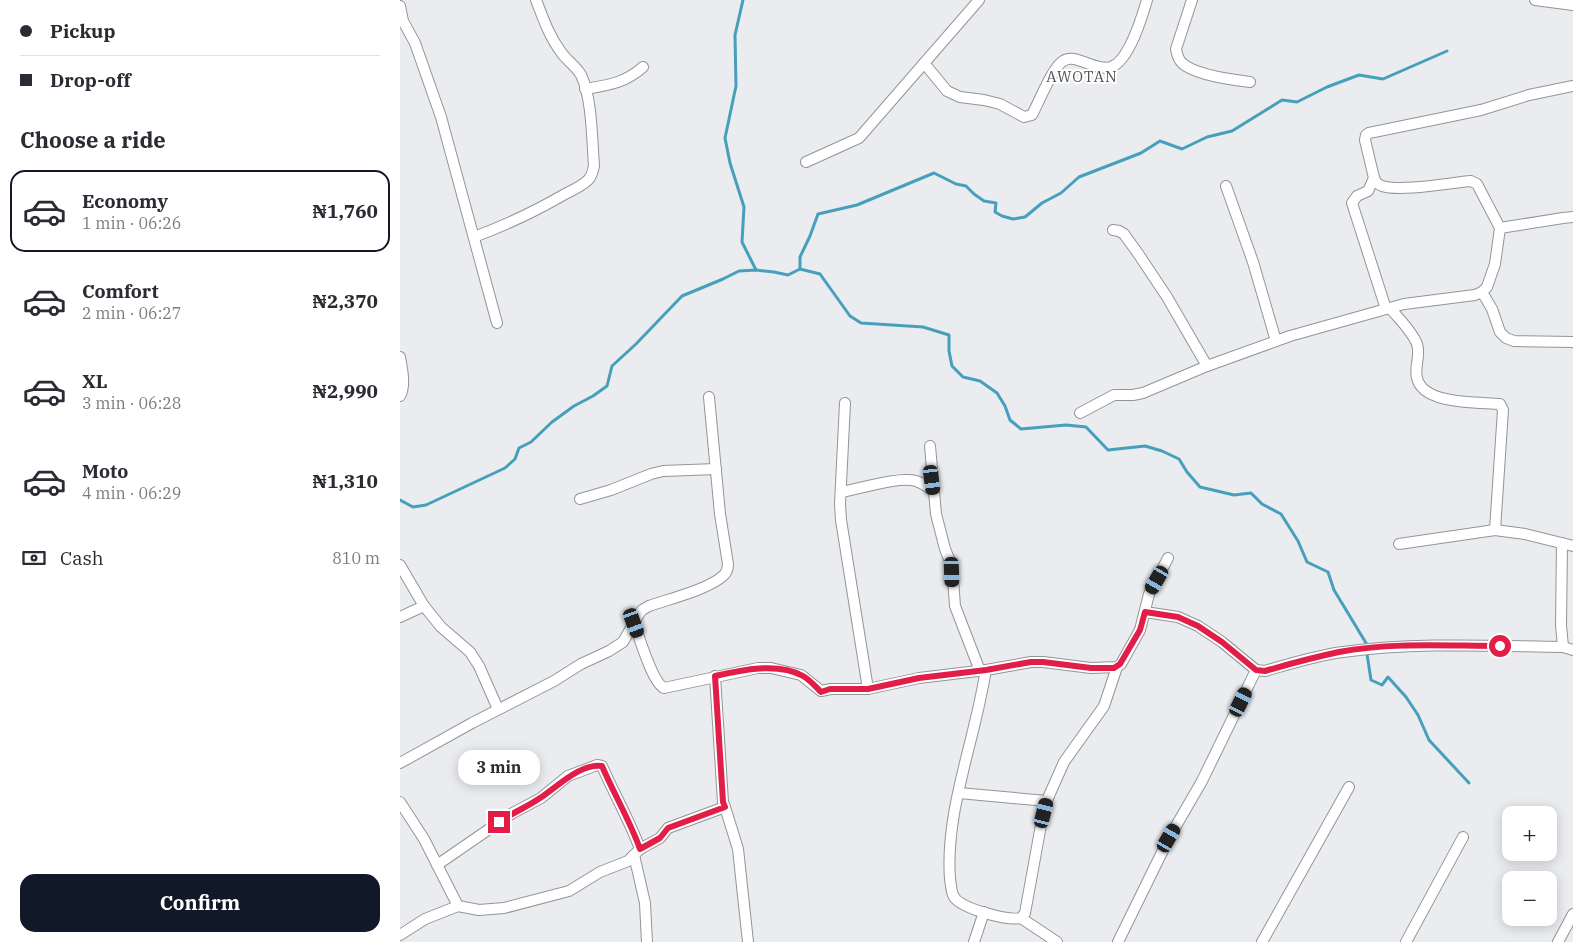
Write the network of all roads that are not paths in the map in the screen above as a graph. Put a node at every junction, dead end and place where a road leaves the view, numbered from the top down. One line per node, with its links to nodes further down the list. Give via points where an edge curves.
1 (536, 0): 12 (street, via 551,36 580,73)
2 (979, 0): 8 (street)
3 (1148, 0): 8 (street, via 1133,40 1120,61 1102,68 1072,58 1061,62 1028,117 1000,104 960,97 947,91)
4 (1192, 0): 10 (street, via 1176,49 1181,62 1190,69)
5 (1535, 0): 6 (street)
6 (1573, 5)
7 (400, 6): 19 (street, via 441,117)
8 (924, 63): 13 (street, via 859,138)
9 (643, 67): 12 (street, via 622,81)
10 (1250, 82)
11 (1573, 86): 14 (street, via 1481,110 1369,133 1365,140)
12 (585, 89): 19 (street, via 594,166 589,179 515,221)
13 (806, 162)
14 (1374, 178): 17 (street, via 1376,183 1395,188 1472,181 1477,184); 21 (street, via 1368,191 1356,196 1352,203)
15 (1226, 186): 23 (street, via 1254,262)
16 (1573, 217): 17 (street)
17 (1500, 228): 20 (street, via 1495,264)
18 (1113, 230): 26 (street, via 1124,234 1139,255)
19 (474, 237): 22 (street)
20 (1482, 292): 21 (street); 24 (street, via 1500,332 1506,338 1514,342)
21 (1388, 308): 23 (street); 36 (street, via 1417,345 1420,353 1416,374 1425,392 1502,406)
22 (497, 323)
23 (1276, 341): 26 (street)
24 (1573, 342)
25 (400, 357): 27 (street, via 403,384)
26 (1207, 366): 30 (street, via 1143,393 1114,395)
27 (400, 396)
28 (709, 397): 32 (street)
29 (845, 404): 34 (street)
30 (1080, 413)
31 (930, 446): 33 (street)
32 (716, 469): 35 (street, via 663,471); 45 (street, via 727,570 712,584 642,610)
33 (933, 491): 34 (street, via 913,480); 48 (street, via 940,534 952,566 955,606)
34 (841, 492): 51 (street, via 841,520)
35 (580, 499)
36 (1495, 530): 37 (street); 38 (street)
37 (1562, 543): 39 (street); 46 (street, via 1561,625)
38 (1399, 544)
39 (1573, 546)
40 (1168, 558): 43 (street, via 1149,594)
41 (400, 565): 42 (street)
42 (424, 606): 44 (street); 52 (street, via 470,652)
43 (1145, 612): 47 (street, via 1140,630); 49 (street, via 1178,617 1198,626)
44 (400, 616)
45 (634, 623): 50 (street, via 660,686 664,688); 52 (street, via 623,642)
46 (1568, 649): 49 (street, via 1382,647 1340,652 1265,671)
47 (1117, 667): 48 (street, via 1091,668 1031,662); 56 (street, via 1104,706 1064,762)
48 (983, 670): 51 (street, via 919,678); 55 (street)
49 (1256, 670): 71 (street)
50 (715, 676): 51 (street, via 771,668 801,675 821,692); 58 (street)
51 (868, 689)
52 (498, 709): 53 (street)
53 (400, 763)
54 (1349, 787): 72 (street)
55 (959, 793): 56 (street); 63 (street, via 949,859 951,888 954,897 964,905)
56 (1047, 801): 65 (street, via 1025,913)
57 (400, 802): 61 (street)
58 (725, 807): 60 (street, via 668,828 660,838); 68 (street, via 738,849)
59 (1463, 837): 73 (street)
60 (637, 852): 61 (street, via 635,836 602,766 597,765 568,776); 62 (street, via 628,861 600,872 563,894 504,908 479,910); 67 (street)
61 (437, 865): 62 (street)
62 (458, 906): 66 (street, via 425,919)
63 (984, 912): 65 (street); 69 (street)
64 (1573, 914): 74 (street)
65 (1021, 918): 70 (street)
66 (400, 935)
67 (647, 942)
68 (748, 942)
69 (974, 942)
70 (1057, 942)
71 (1118, 942)
72 (1262, 942)
73 (1406, 942)
74 (1558, 942)

